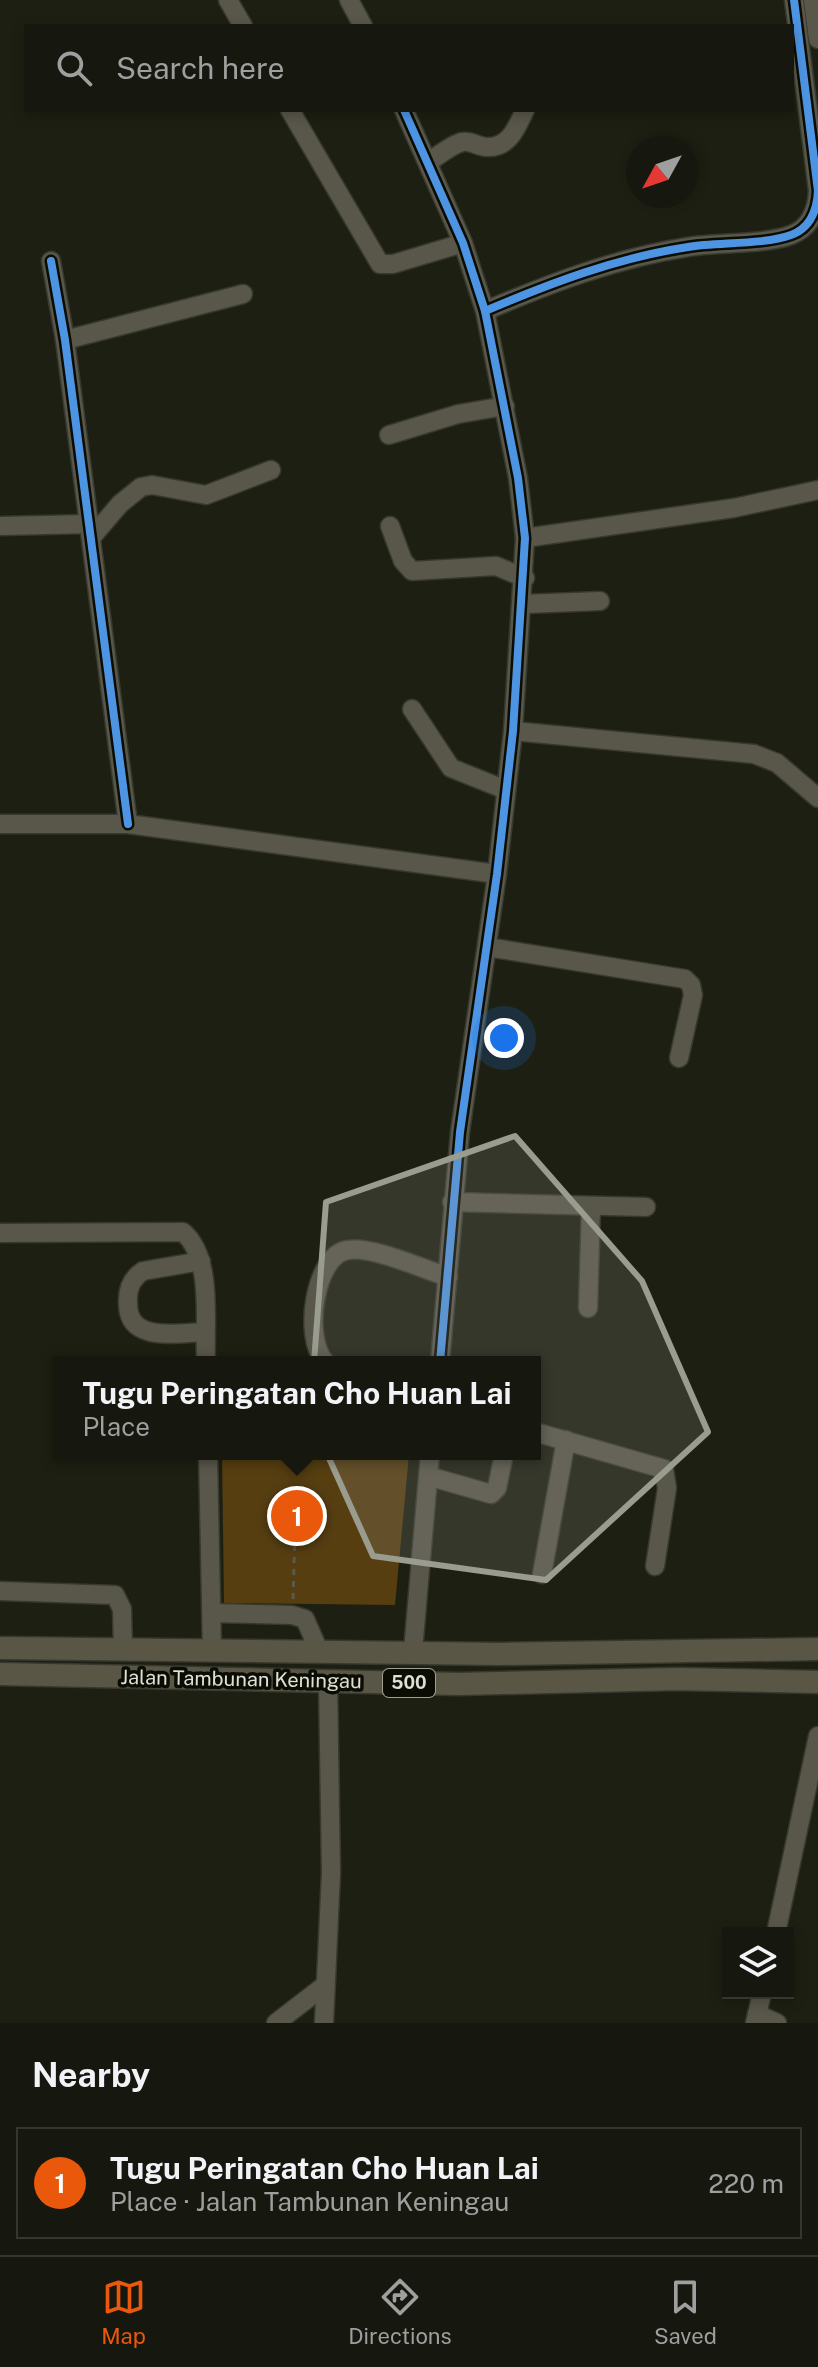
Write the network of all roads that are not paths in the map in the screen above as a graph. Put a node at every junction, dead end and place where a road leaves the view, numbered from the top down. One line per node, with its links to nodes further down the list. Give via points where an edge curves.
1 (228, 0): 5 (street)
2 (349, 0): 6 (street)
3 (794, 0): 8 (street)
4 (813, 0): 7 (street)
5 (242, 24)
6 (362, 24)
7 (818, 39)
8 (797, 63): 16 (street, via 818,191 815,212 805,226 783,237 639,257 564,278)
9 (291, 112): 13 (street, via 380,264)
10 (405, 112): 12 (street)
11 (524, 112): 12 (street, via 519,128 502,142 488,147 459,143)
12 (429, 162): 13 (street)
13 (463, 243): 16 (street)
14 (51, 261): 17 (street)
15 (243, 294): 17 (street)
16 (485, 311): 18 (street)
17 (65, 340): 24 (street)
18 (505, 406): 19 (street); 25 (street)
19 (389, 435)
20 (271, 470): 24 (street, via 206,495 141,487)
21 (818, 490): 25 (street, via 734,508)
22 (0, 526): 24 (street)
23 (390, 526): 26 (street, via 412,571 496,566)
24 (90, 531): 34 (street)
25 (525, 538): 26 (street)
26 (525, 578): 28 (street)
27 (600, 601): 28 (street)
28 (524, 604): 30 (street)
29 (412, 709): 31 (street, via 451,768)
30 (513, 731): 31 (street); 32 (street, via 754,754 777,763)
31 (506, 790): 35 (street)
32 (818, 798)
33 (0, 824): 34 (street)
34 (128, 824): 35 (street)
35 (497, 874): 36 (street)
36 (487, 947): 37 (street, via 685,979 693,995); 38 (street)
37 (679, 1058)
38 (452, 1202): 39 (street); 43 (street)
39 (591, 1207): 40 (street); 44 (street)
40 (646, 1207)
41 (0, 1233): 42 (street, via 176,1231 195,1244)
42 (201, 1261): 45 (street); 45 (street, via 154,1267 138,1275 129,1288 128,1312 134,1324 151,1333)
43 (448, 1277): 47 (street, via 361,1250 337,1254 323,1278 312,1317); 48 (street)
44 (588, 1308)
45 (205, 1332): 46 (street)
46 (206, 1356)
47 (321, 1356)
48 (441, 1356)
49 (541, 1434): 50 (street)
50 (566, 1440): 55 (street, via 664,1469 667,1488); 56 (street)
51 (208, 1460): 58 (street)
52 (429, 1460): 54 (street)
53 (503, 1460): 54 (street, via 491,1494)
54 (428, 1476): 64 (street)
55 (655, 1566)
56 (542, 1574)
57 (0, 1591): 60 (street, via 115,1595 122,1609)
58 (212, 1613): 62 (street); 63 (street, via 305,1619)
59 (0, 1648): 60 (main road, Jalan Tambunan Keningau / 500)
60 (123, 1649): 62 (main road, Jalan Tambunan Keningau / 500)
61 (818, 1649): 64 (main road, Jalan Tambunan Keningau / 500)
62 (212, 1651): 63 (main road, Jalan Tambunan Keningau / 500)
63 (319, 1651): 64 (main road, Jalan Tambunan Keningau / 500)
64 (413, 1651)
65 (0, 1674): 66 (main road, Jalan Tambunan Keningau / 500)
66 (328, 1681): 67 (main road, Jalan Tambunan Keningau / 500); 70 (street, via 331,1873)
67 (818, 1682)
68 (818, 1736): 69 (street)
69 (777, 1927)
70 (324, 1986): 73 (street); 74 (street)
71 (761, 1999): 72 (street)
72 (756, 2019): 75 (street)
73 (276, 2023)
74 (324, 2023)
75 (777, 2023)

